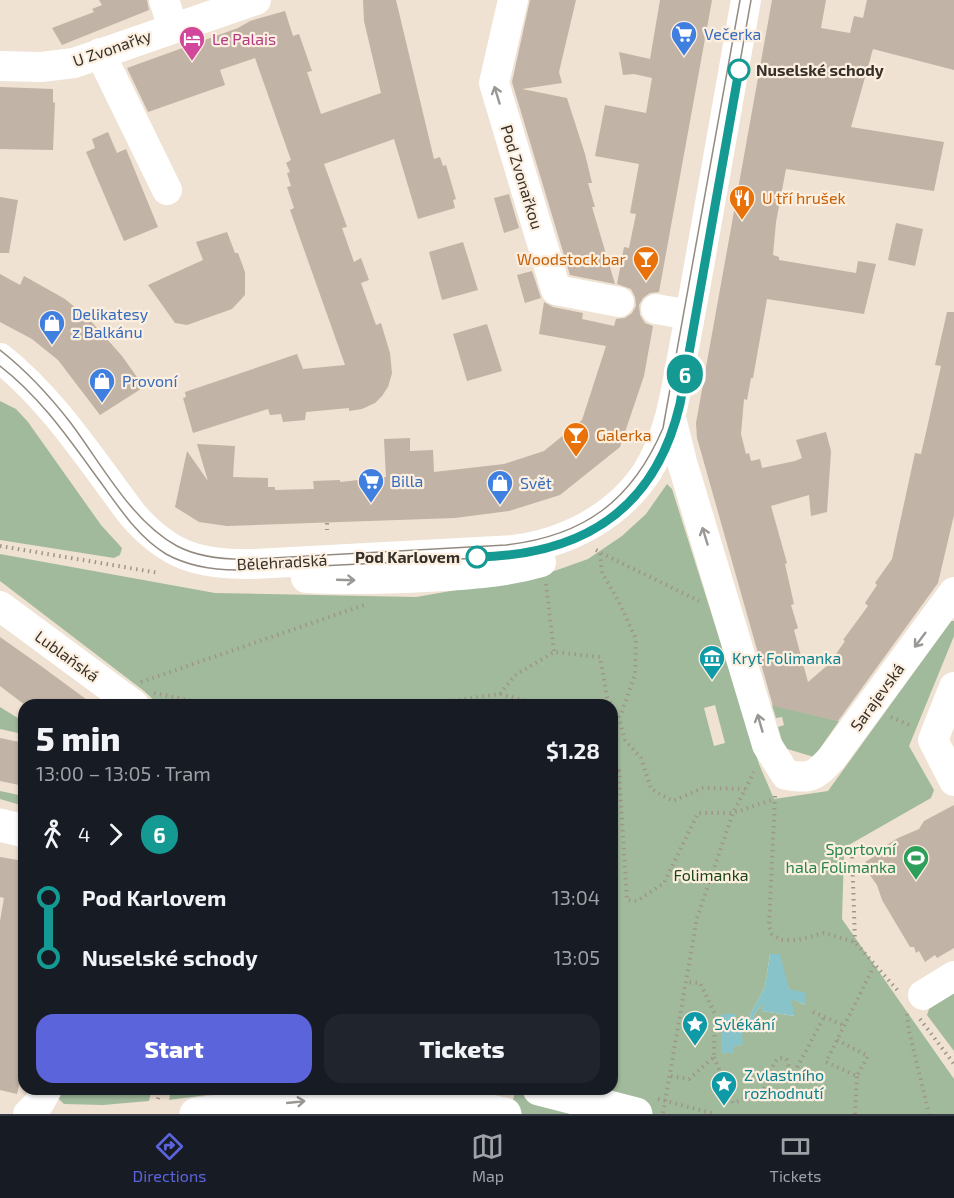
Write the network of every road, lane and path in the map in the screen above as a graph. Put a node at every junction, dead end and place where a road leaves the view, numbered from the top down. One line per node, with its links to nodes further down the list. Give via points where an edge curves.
1 (256, 0): 4 (street, U Zvonařky)
2 (513, 0): 8 (street, Pod Zvonařkou, one-way to 2, via 556,290 494,83)
3 (746, 0): 10 (street, Bělehradská)
4 (168, 14): 5 (street, U Zvonařky)
5 (100, 53): 6 (street, U Zvonařky, via 74,63); 7 (street)
6 (0, 66)
7 (167, 190)
8 (619, 302)
9 (656, 309): 10 (street)
10 (690, 315): 12 (street, Bělehradská)
11 (0, 358): 12 (street, Bělehradská, via 48,404 146,531 161,543 205,562 238,564 528,548 559,539 592,524 632,490 654,460)
12 (671, 418): 36 (street, one-way to 12)
13 (327, 524): 14 (path)
14 (327, 530)
15 (0, 546): 18 (path)
16 (594, 549): 17 (path)
17 (600, 552): 22 (path); 34 (path, via 603,573 636,639 635,675)
18 (159, 573)
19 (546, 583): 24 (path)
20 (954, 592): 39 (street, Sarajevská, one-way to 39, via 832,758 816,775)
21 (368, 604): 26 (path)
22 (705, 604)
23 (0, 606): 26 (street, Lublaňská)
24 (554, 652): 27 (path, via 514,676); 31 (path, via 600,657)
25 (954, 687): 38 (street, via 933,740)
26 (138, 693): 28 (path)
27 (500, 694): 29 (path); 30 (path)
28 (175, 699)
29 (465, 699)
30 (519, 699)
31 (608, 699)
32 (883, 712): 35 (path)
33 (618, 715): 34 (path)
34 (620, 718): 40 (path, via 624,740 641,758 651,789 673,801 703,788)
35 (916, 728)
36 (767, 745): 39 (street); 40 (path)
37 (618, 771): 41 (path, via 627,900 637,901 664,883 698,813)
38 (954, 781)
39 (780, 787): 41 (path); 45 (path, via 769,926 772,934 781,940 798,940 824,933)
40 (745, 789): 41 (path)
41 (733, 813): 48 (path, via 698,918)
42 (0, 825): 43 (main road)
43 (18, 830)
44 (852, 851): 45 (path)
45 (855, 942): 46 (path)
46 (874, 966): 49 (path); 52 (path)
47 (954, 976): 49 (street)
48 (687, 982): 54 (path, via 700,983 715,1014); 56 (path)
49 (913, 1005): 55 (path); 69 (path, via 909,1031)
50 (813, 1012): 51 (path)
51 (824, 1017): 52 (path); 54 (path, via 792,1077 787,1060 778,1058 763,1089 733,1102)
52 (843, 1025): 53 (path)
53 (837, 1040): 57 (path, via 867,1056); 57 (path, via 826,1062)
54 (714, 1057): 56 (path, via 689,1079)
55 (954, 1064)
56 (671, 1076): 66 (path)
57 (857, 1076): 68 (path)
58 (44, 1095): 63 (street)
59 (159, 1095): 61 (path)
60 (575, 1095): 62 (main road)
61 (158, 1099)
62 (647, 1107): 67 (path)
63 (28, 1114)
64 (196, 1114): 65 (main road, one-way to 65, via 346,1098 433,1102)
65 (505, 1114)
66 (663, 1114)
67 (715, 1114)
68 (855, 1114)
69 (929, 1114)

